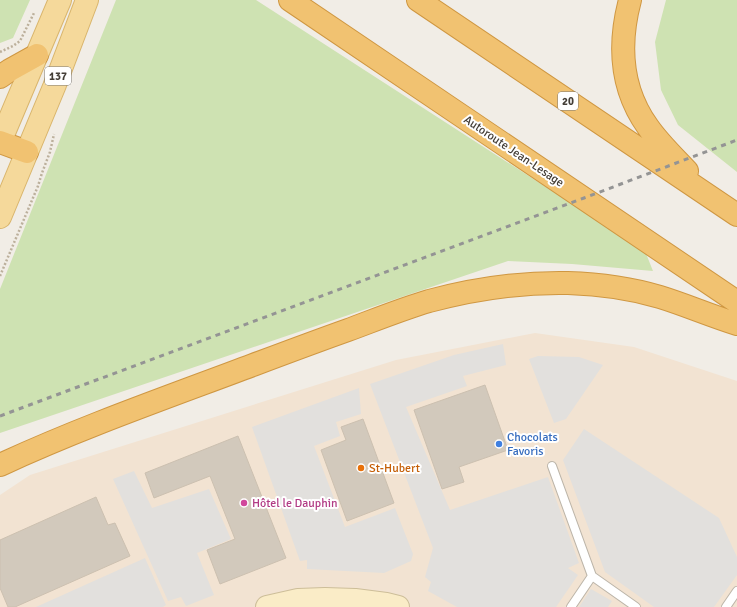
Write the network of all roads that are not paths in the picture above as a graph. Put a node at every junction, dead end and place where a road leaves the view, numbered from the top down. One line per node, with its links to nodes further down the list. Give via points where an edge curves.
1 (60, 0): 6 (main road, 137)
2 (88, 0): 9 (main road, 137)
3 (290, 0): 13 (highway, Autoroute Jean-Lesage)
4 (418, 0): 10 (highway, 20)
5 (630, 0): 10 (highway, via 624,28 623,54 627,83 636,107 648,128)
6 (37, 55): 7 (highway); 8 (main road, 137)
7 (0, 77)
8 (0, 142): 9 (highway)
9 (27, 152): 12 (main road, 137)
10 (717, 201): 11 (highway, 20)
11 (737, 214)
12 (0, 217)
13 (737, 302)
14 (737, 324): 15 (highway, via 660,297 606,286 544,283 465,293 416,305 360,325 92,426)
15 (3, 463)
16 (552, 466): 17 (lane)
17 (592, 576): 21 (lane); 22 (lane)
18 (737, 591): 23 (lane)
19 (266, 607): 20 (street, via 298,600 325,599 355,600)
20 (398, 607)
21 (571, 607)
22 (636, 607)
23 (726, 607)

